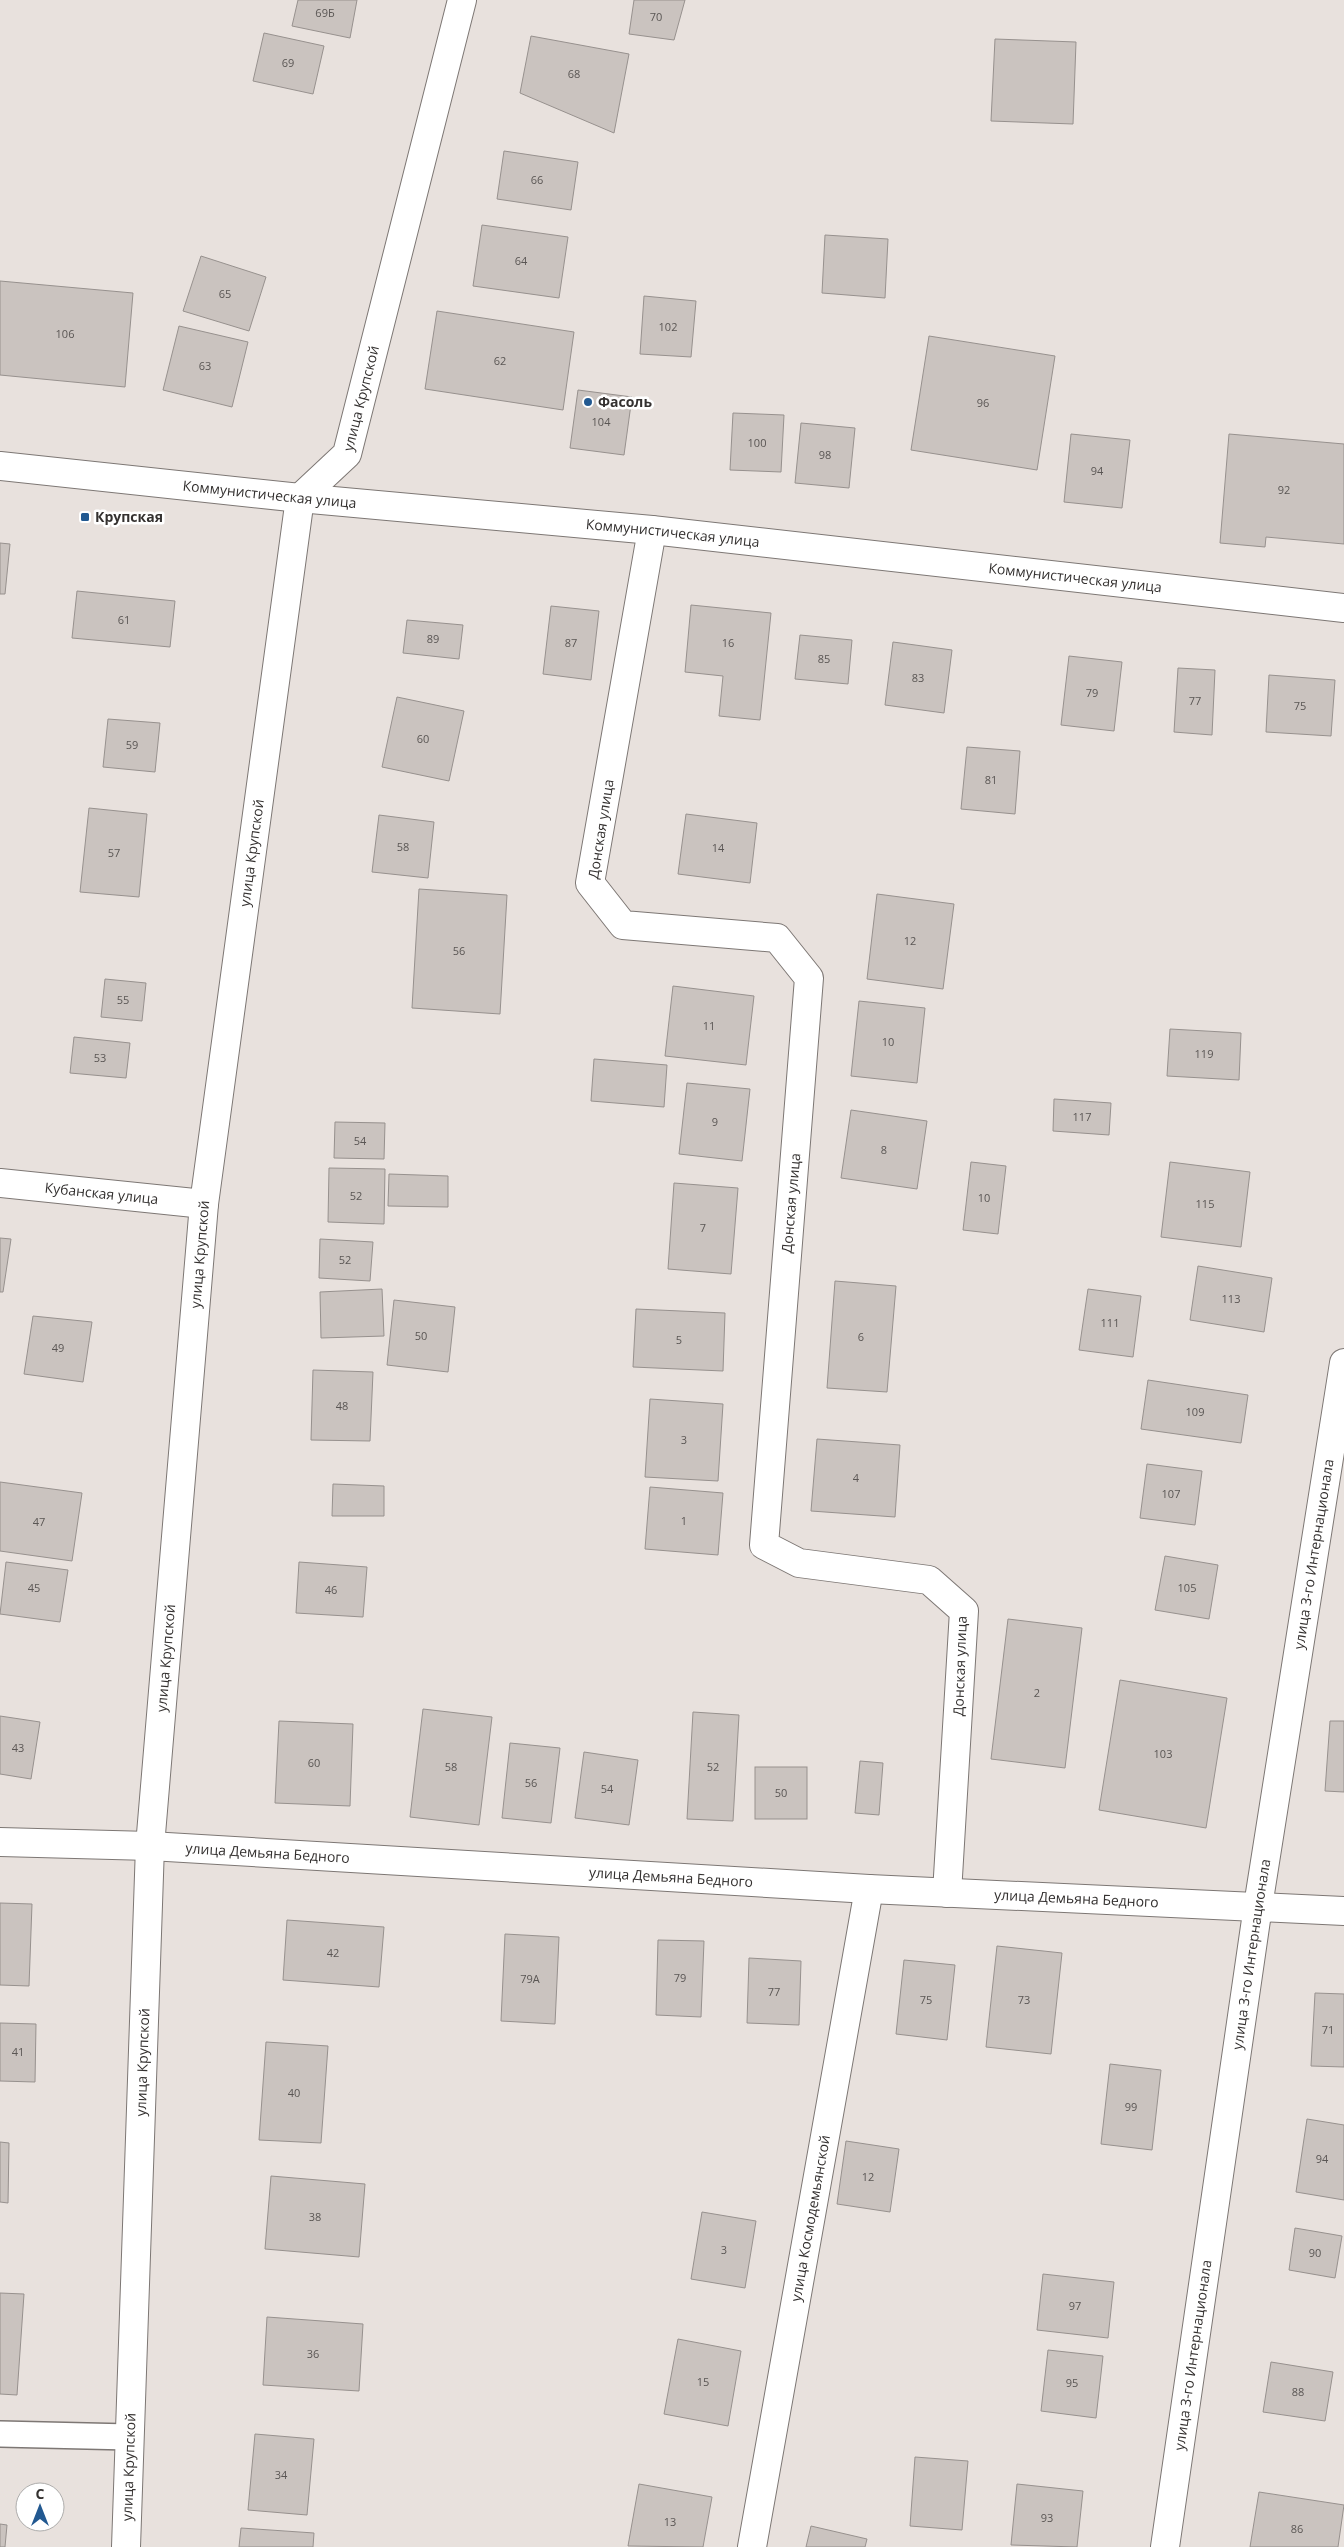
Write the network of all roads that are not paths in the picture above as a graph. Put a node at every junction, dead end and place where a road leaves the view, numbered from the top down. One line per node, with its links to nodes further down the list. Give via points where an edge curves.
1 (462, 0): 3 (street, улица Крупской, via 347,454)
2 (0, 466): 3 (street, Коммунистическая улица)
3 (300, 498): 4 (street, Коммунистическая улица); 7 (street, улица Крупской)
4 (652, 530): 5 (street, Коммунистическая улица); 12 (street, Донская улица, via 590,884 623,925 777,938 809,978 764,1545 799,1563 929,1580 964,1611)
5 (1344, 608)
6 (0, 1183): 7 (street, Кубанская улица)
7 (204, 1204): 10 (street, улица Крупской)
8 (1344, 1363): 13 (street, улица 3-го Интернационала)
9 (0, 1842): 10 (street, улица Демьяна Бедного)
10 (150, 1846): 11 (street, улица Демьяна Бедного); 16 (street, улица Крупской)
11 (869, 1889): 12 (street, улица Демьяна Бедного); 18 (street, улица Космодемьянской)
12 (947, 1893): 13 (street, улица Демьяна Бедного)
13 (1258, 1906): 14 (street, улица Демьяна Бедного); 19 (street, улица 3-го Интернационала)
14 (1344, 1911)
15 (0, 2434): 16 (lane)
16 (130, 2437): 17 (street, улица Крупской)
17 (126, 2547)
18 (752, 2547)
19 (1166, 2547)

